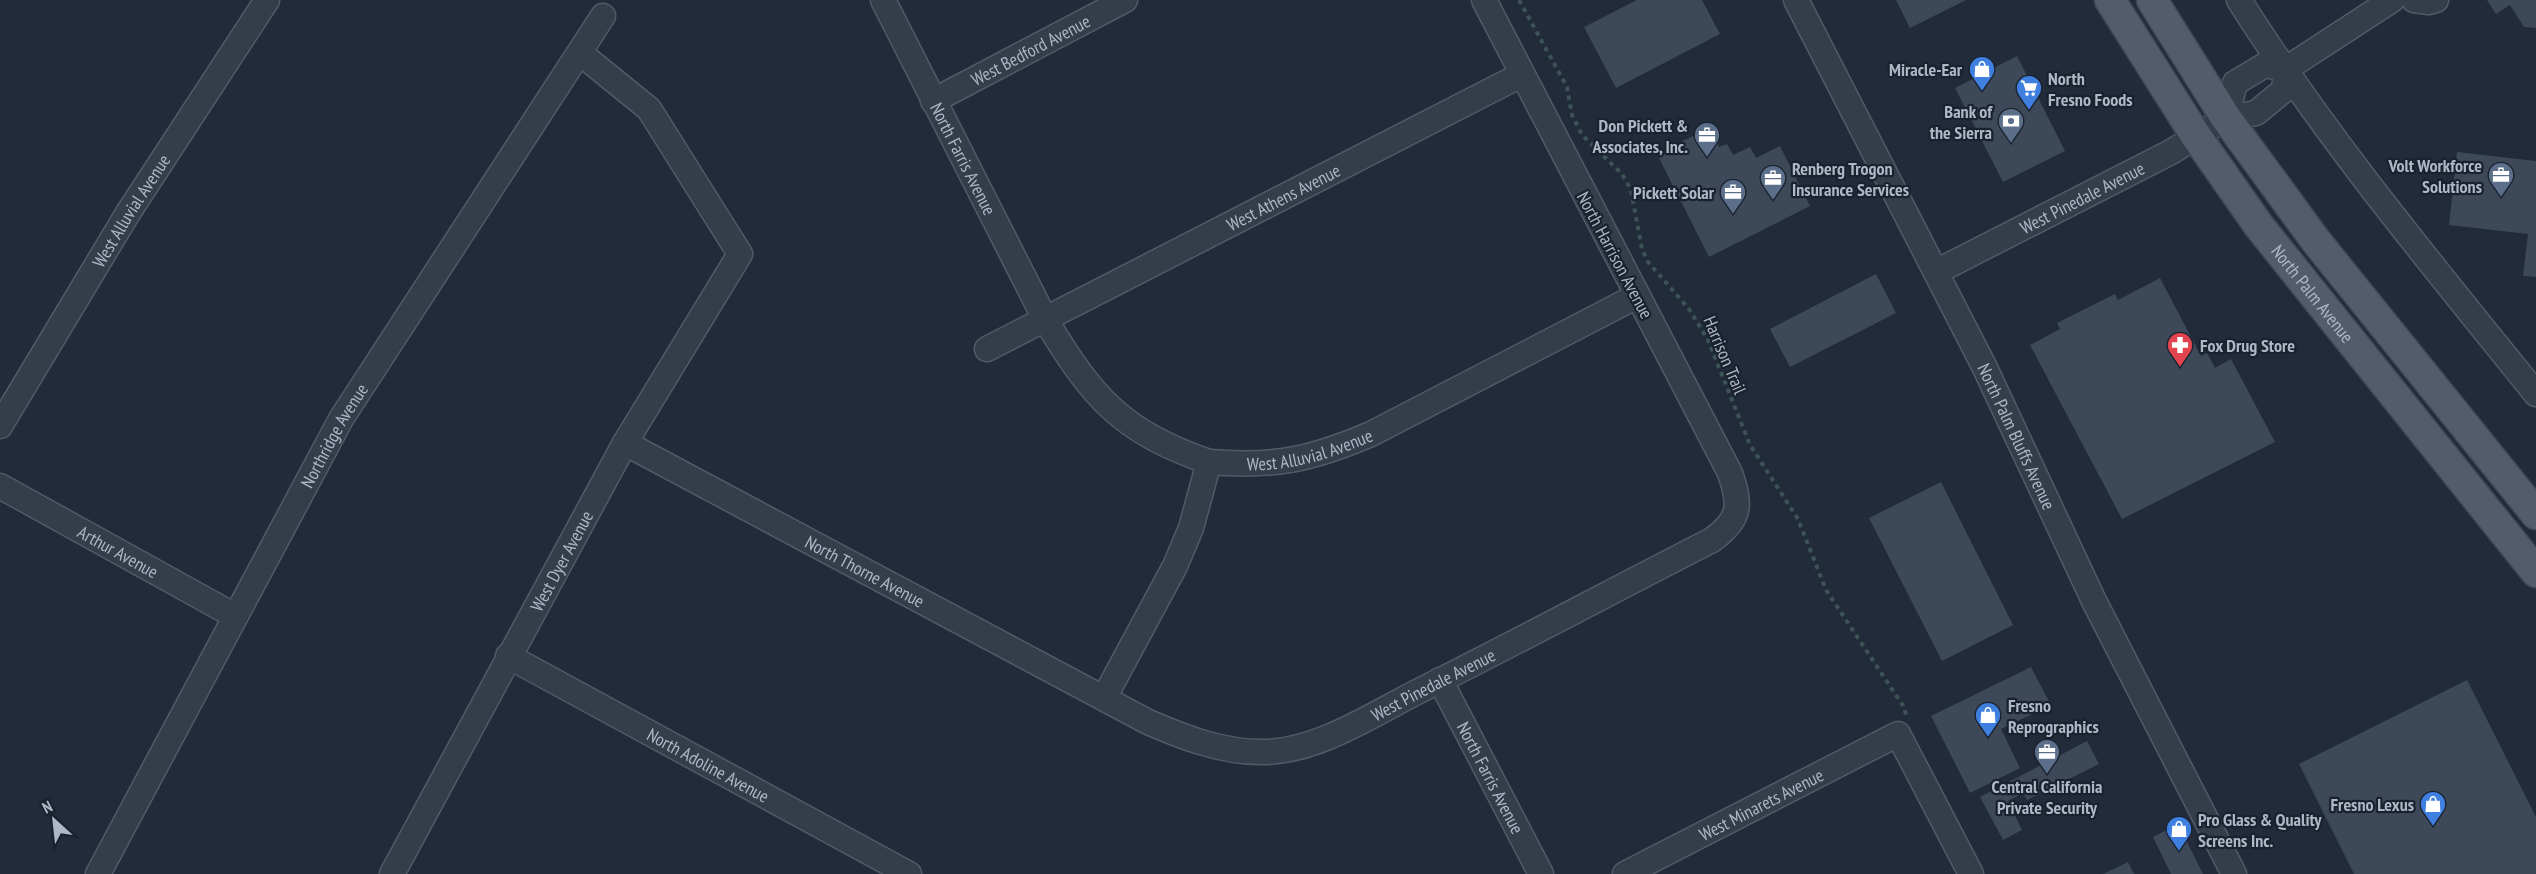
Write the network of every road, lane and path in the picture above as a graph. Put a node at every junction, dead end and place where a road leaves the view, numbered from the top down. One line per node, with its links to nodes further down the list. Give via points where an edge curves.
1 (267, 0): 26 (street, West Alluvial Avenue, via 128,213)
2 (883, 0): 17 (street, North Farris Avenue)
3 (1125, 0): 17 (street, West Bedford Avenue)
4 (1484, 0): 16 (street, North Harrison Avenue)
5 (1519, 0): 38 (path, Harrison Trail, via 1567,87 1572,115 1582,135 1622,174 1631,190 1648,262 1689,309 1707,340 1750,445 1798,519 1826,590 1904,707 1906,715)
6 (1796, 0): 20 (street, North Palm Bluffs Avenue)
7 (2110, 0): 19 (main road, North Palm Avenue)
8 (2152, 0): 18 (main road, North Palm Avenue)
9 (2239, 0): 15 (street)
10 (2392, 0): 15 (street)
11 (2414, 0): 12 (street)
12 (2436, 0)
13 (603, 16): 14 (street, Northridge Avenue)
14 (580, 53): 27 (street, West Dyer Avenue, via 649,109 740,254); 34 (street, Northridge Avenue, via 341,419)
15 (2286, 69): 18 (street, via 2284,90 2256,113); 18 (street, via 2265,65 2235,83); 25 (street, via 2407,234)
16 (1521, 75): 21 (street, North Harrison Avenue); 22 (street, West Athens Avenue)
17 (933, 101): 22 (street, North Farris Avenue)
18 (2226, 118): 19 (street, West Pinedale Avenue); 31 (main road, North Palm Avenue, via 2316,241)
19 (2196, 136): 20 (street, West Pinedale Avenue); 24 (main road, North Palm Avenue, via 2259,226)
20 (1936, 272): 45 (street, North Palm Bluffs Avenue, via 2094,601)
21 (1637, 296): 28 (street, West Alluvial Avenue, via 1371,434 1330,451 1285,463); 30 (street, North Harrison Avenue, via 1730,473 1737,493)
22 (1046, 319): 23 (street); 28 (street, North Farris Avenue, via 1075,368 1126,421 1168,448)
23 (987, 349)
24 (2376, 374): 32 (main road, via 2442,428); 33 (main road, North Palm Avenue)
25 (2536, 394)
26 (0, 426)
27 (625, 443): 35 (street, West Dyer Avenue); 37 (street, North Thorne Avenue)
28 (1209, 462): 37 (street, via 1191,528 1175,566)
29 (0, 486): 34 (street, Arthur Avenue)
30 (1737, 512): 36 (street, West Pinedale Avenue, via 1728,528 1712,540)
31 (2536, 514)
32 (2536, 541)
33 (2536, 572)
34 (235, 616): 39 (street, Northridge Avenue)
35 (508, 656): 40 (street, West Dyer Avenue); 41 (street, North Adoline Avenue)
36 (1440, 680): 37 (street, West Pinedale Avenue, via 1330,735 1266,752 1190,740); 42 (street, North Farris Avenue)
37 (1104, 698)
38 (1900, 730): 43 (street, West Minarets Avenue); 44 (street)
39 (98, 874)
40 (392, 874)
41 (909, 874)
42 (1541, 874)
43 (1625, 874)
44 (1971, 874)
45 (2234, 874)

